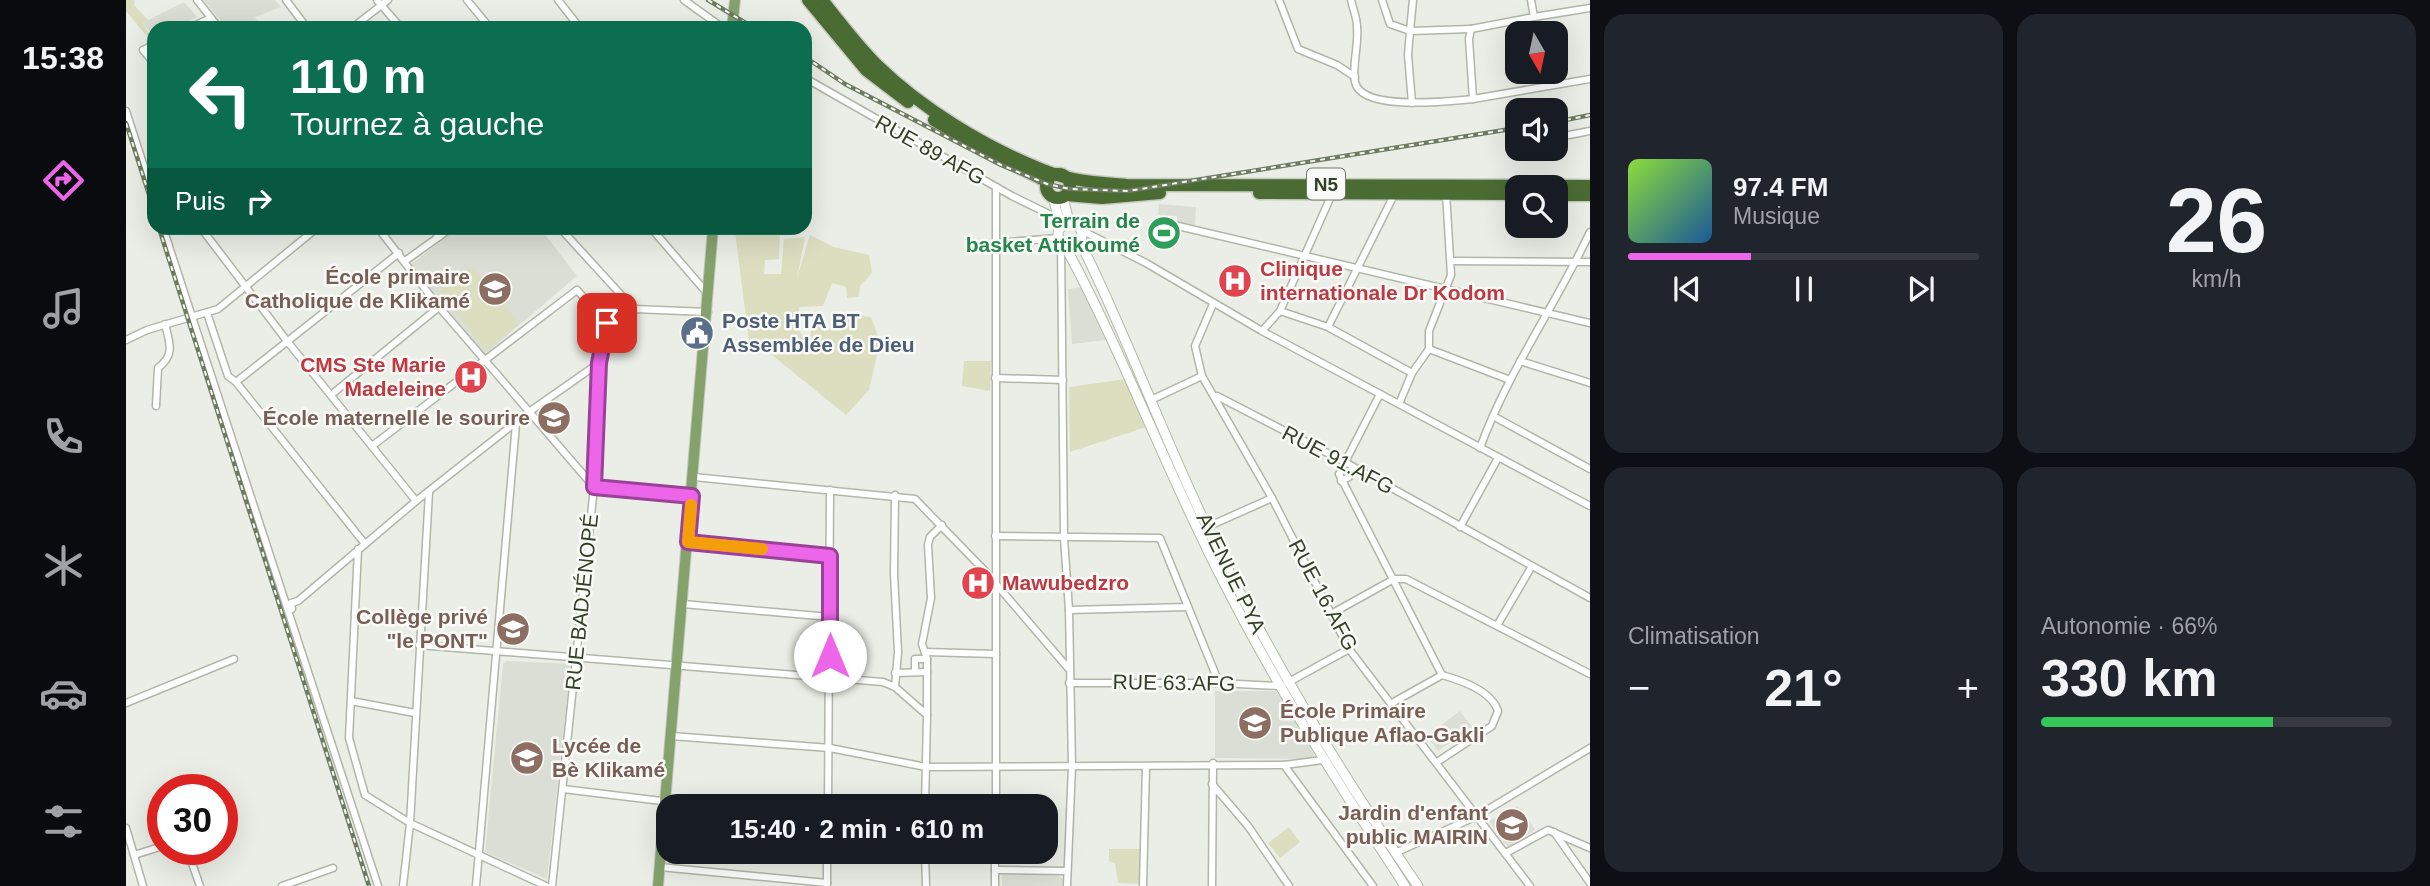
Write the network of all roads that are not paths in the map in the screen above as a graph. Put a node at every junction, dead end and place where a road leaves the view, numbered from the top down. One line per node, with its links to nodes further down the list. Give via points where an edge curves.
1 (197, 0): 18 (street)
2 (286, 0): 21 (street)
3 (388, 0): 15 (street)
4 (467, 0): 24 (street)
5 (558, 0): 25 (street)
6 (684, 0): 26 (street)
7 (808, 0): 40 (highway, via 845,48 894,92 985,150)
8 (822, 0): 39 (highway, N5, via 877,65 929,107 997,147)
9 (1279, 0): 30 (street, via 1298,49)
10 (1351, 0): 30 (street, via 1358,29)
11 (1382, 0): 29 (street, via 1390,24)
12 (1413, 0): 29 (street)
13 (1531, 0): 17 (street)
14 (734, 2): 27 (main road)
15 (379, 3): 22 (street); 23 (street)
16 (1590, 8): 17 (street)
17 (1534, 17): 28 (street)
18 (211, 18): 19 (street); 20 (street)
19 (205, 21)
20 (213, 21)
21 (302, 21)
22 (360, 21)
23 (395, 21)
24 (484, 21)
25 (574, 21)
26 (713, 21)
27 (733, 21)
28 (1471, 29): 29 (street); 33 (street)
29 (1410, 31): 34 (street)
30 (1355, 77): 34 (street, via 1364,95)
31 (1590, 79): 33 (street)
32 (812, 82): 42 (street, RUE 89 AFG)
33 (1473, 99): 34 (street)
34 (1412, 103)
35 (126, 111): 38 (street)
36 (1590, 131): 37 (street)
37 (1569, 135)
38 (147, 176)
39 (1063, 176): 40 (highway); 41 (highway, N5, via 1154,185); 49 (highway, via 1069,183)
40 (1048, 182): 49 (highway, via 1048,192)
41 (1590, 186)
42 (996, 187): 50 (street, RUE 89 AFG); 64 (street)
43 (1395, 193): 44 (highway, N5); 45 (highway, N5); 71 (street)
44 (1332, 194): 49 (highway, N5); 66 (street)
45 (1446, 194): 46 (highway, N5); 68 (street)
46 (1505, 194)
47 (1568, 195): 48 (highway)
48 (1590, 195)
49 (1061, 196): 50 (main road)
50 (1062, 222): 62 (main road); 63 (main road)
51 (1178, 226): 66 (street)
52 (1590, 232): 69 (street)
53 (165, 235): 82 (street)
54 (206, 235): 72 (street)
55 (309, 235): 72 (street)
56 (384, 235): 65 (street)
57 (442, 235): 61 (street)
58 (566, 235): 77 (street)
59 (657, 235): 74 (street)
60 (713, 235): 74 (main road)
61 (439, 237): 67 (street)
62 (1081, 237): 63 (main road); 75 (street, via 1092,235); 104 (main road, AVENUE PYA)
63 (1061, 242): 64 (street); 97 (street); 163 (main road, AVENUE PYA, via 1102,318 1220,576)
64 (996, 243): 96 (street)
65 (399, 253): 67 (street); 89 (street)
66 (1304, 256): 71 (street); 78 (street)
67 (405, 261): 76 (street)
68 (1452, 261): 69 (street); 73 (street)
69 (1576, 262): 70 (street); 80 (street)
70 (1590, 262)
71 (1356, 270): 73 (street); 86 (street)
72 (245, 288): 81 (street); 89 (street)
73 (1445, 290): 80 (street); 90 (street, via 1429,331)
74 (709, 295): 79 (main road)
75 (1213, 304): 87 (street); 95 (street, via 1195,346)
76 (439, 307): 92 (street); 102 (street)
77 (634, 309): 79 (street); 83 (street)
78 (1280, 311): 86 (street); 87 (street)
79 (708, 312): 116 (main road)
80 (1546, 312): 84 (street); 91 (street)
81 (207, 313): 82 (street); 99 (street, via 228,376)
82 (192, 318): 85 (street); 145 (street)
83 (604, 319): 92 (street, via 577,290); 93 (street, RUE BADJÉNOPÉ)
84 (1590, 323)
85 (165, 324): 88 (street); 106 (street, via 171,350 158,368)
86 (1328, 327): 94 (street)
87 (1262, 331): 101 (street)
88 (126, 340)
89 (287, 341): 99 (street); 102 (street)
90 (1429, 349): 94 (street); 98 (street)
91 (1520, 361): 98 (street); 100 (street)
92 (486, 362): 107 (street); 110 (street)
93 (599, 363): 107 (street); 118 (street, RUE BADJÉNOPÉ)
94 (1412, 373): 105 (street)
95 (1202, 376): 103 (street, RUE 16.AFG); 104 (street)
96 (995, 378): 97 (street); 129 (street)
97 (1063, 380): 130 (street)
98 (1510, 380): 108 (street)
99 (236, 382): 132 (street)
100 (1590, 383)
101 (1380, 394): 105 (street); 113 (street)
102 (331, 395): 110 (street)
103 (1215, 396): 113 (street, RUE 91.AFG); 123 (street, RUE 16.AFG)
104 (1151, 400): 127 (main road, AVENUE PYA)
105 (1399, 404): 111 (street)
106 (156, 406)
107 (529, 412): 109 (street); 118 (street)
108 (1493, 416): 111 (street); 115 (street)
109 (516, 424): 120 (street); 148 (street)
110 (372, 446): 124 (street)
111 (1480, 448): 112 (street)
112 (1498, 457): 125 (street); 128 (street)
113 (1343, 461): 114 (street, RUE 91.AFG); 117 (street)
114 (1353, 467): 117 (street); 128 (street, RUE 91.AFG)
115 (1590, 469)
116 (694, 477): 119 (street); 122 (main road)
117 (1341, 481): 136 (street)
118 (594, 487): 122 (street); 151 (street, RUE BADJÉNOPÉ)
119 (830, 490): 121 (street); 134 (street)
120 (429, 492): 124 (street); 146 (street)
121 (895, 495): 126 (street, via 915,499); 157 (street)
122 (692, 496): 131 (main road)
123 (1272, 498): 127 (street); 142 (street, RUE 16.AFG)
124 (416, 501): 132 (street)
125 (1590, 506)
126 (942, 525): 137 (street); 150 (street, via 928,545 931,598 922,644)
127 (1207, 527): 163 (main road, AVENUE PYA)
128 (1460, 527): 135 (street, RUE 91.AFG)
129 (995, 536): 130 (street); 137 (street)
130 (1064, 538): 140 (street, via 1160,538); 141 (street)
131 (688, 542): 134 (street); 139 (main road)
132 (365, 544): 133 (street)
133 (358, 549): 145 (street, via 294,602); 165 (street)
134 (830, 556): 143 (street)
135 (1532, 566): 138 (street, RUE 91.AFG); 144 (street)
136 (1394, 579): 142 (street); 144 (street, via 1414,581); 159 (street)
137 (997, 586): 149 (street); 154 (street)
138 (1590, 598)
139 (683, 604): 143 (street); 153 (main road)
140 (1188, 607): 141 (street); 162 (street)
141 (1069, 610): 154 (street)
142 (1331, 614): 147 (street, RUE 16.AFG)
143 (830, 617): 160 (street)
144 (1498, 624): 158 (street)
145 (298, 636): 212 (street)
146 (419, 645): 148 (street); 168 (street)
147 (1349, 649): 163 (street); 167 (street, RUE 16.AFG)
148 (497, 651): 151 (street); 196 (street)
149 (996, 654): 150 (street); 179 (street)
150 (926, 655): 155 (street); 156 (street, via 915,659)
151 (577, 657): 153 (street); 182 (street, RUE BADJÉNOPÉ)
152 (234, 659): 166 (street)
153 (677, 666): 160 (street); 170 (main road)
154 (1068, 668): 161 (street)
155 (927, 671): 156 (street); 169 (street)
156 (915, 672): 157 (street)
157 (895, 673): 164 (street)
158 (1590, 674)
159 (1442, 675): 167 (street); 174 (street, via 1478,690 1498,711 1492,726)
160 (830, 676): 164 (street); 171 (street)
161 (1069, 683): 162 (street, RUE 63.AFG); 177 (street)
162 (1219, 683): 163 (street, RUE 63.AFG)
163 (1283, 685): 173 (main road, AVENUE PYA)
164 (895, 687): 169 (street)
165 (351, 701): 168 (street); 189 (street, via 349,738 365,795)
166 (126, 703)
167 (1392, 704): 174 (street, RUE 16.AFG)
168 (415, 713): 189 (street)
169 (927, 715): 178 (street)
170 (671, 736): 171 (street); 183 (main road)
171 (830, 748): 178 (street); 184 (street)
172 (1590, 748): 188 (street)
173 (1327, 758): 176 (street); 194 (main road, AVENUE PYA); 225 (main road, AVENUE PYA)
174 (1437, 762): 188 (street, RUE 16.AFG)
175 (1213, 763): 176 (street); 180 (street); 181 (street)
176 (1284, 765): 224 (street)
177 (1072, 766): 179 (street); 180 (street); 206 (street)
178 (926, 767): 179 (street); 185 (street)
179 (997, 767): 186 (street)
180 (1146, 768): 221 (street)
181 (1212, 784): 222 (street); 223 (street)
182 (563, 789): 187 (street); 216 (street, RUE BADJÉNOPÉ)
183 (666, 794)
184 (828, 794)
185 (925, 794)
186 (996, 794)
187 (656, 802)
188 (1477, 816): 194 (street); 195 (street, RUE 16.AFG)
189 (410, 822): 196 (street); 213 (street)
190 (126, 828): 197 (street)
191 (1553, 830): 192 (street); 195 (street, via 1542,830); 207 (street)
192 (1590, 848)
193 (147, 851): 197 (street)
194 (1395, 853): 226 (main road, AVENUE PYA)
195 (1506, 853): 227 (street, RUE 16.AFG)
196 (478, 854): 214 (street); 215 (street)
197 (134, 855): 209 (street)
198 (660, 864): 203 (main road)
199 (827, 864): 208 (street)
200 (925, 864): 218 (street)
201 (995, 864): 205 (street)
202 (193, 865): 210 (street)
203 (660, 867): 208 (street); 217 (main road)
204 (332, 868): 211 (street)
205 (995, 870): 206 (street); 219 (street)
206 (1067, 871): 220 (street)
207 (1590, 883)
208 (827, 885)
209 (143, 886)
210 (200, 886)
211 (282, 886)
212 (378, 886)
213 (403, 886)
214 (476, 886)
215 (546, 886)
216 (552, 886)
217 (658, 886)
218 (926, 886)
219 (995, 886)
220 (1067, 886)
221 (1143, 886)
222 (1212, 886)
223 (1289, 886)
224 (1373, 886)
225 (1405, 886)
226 (1418, 886)
227 (1530, 886)

